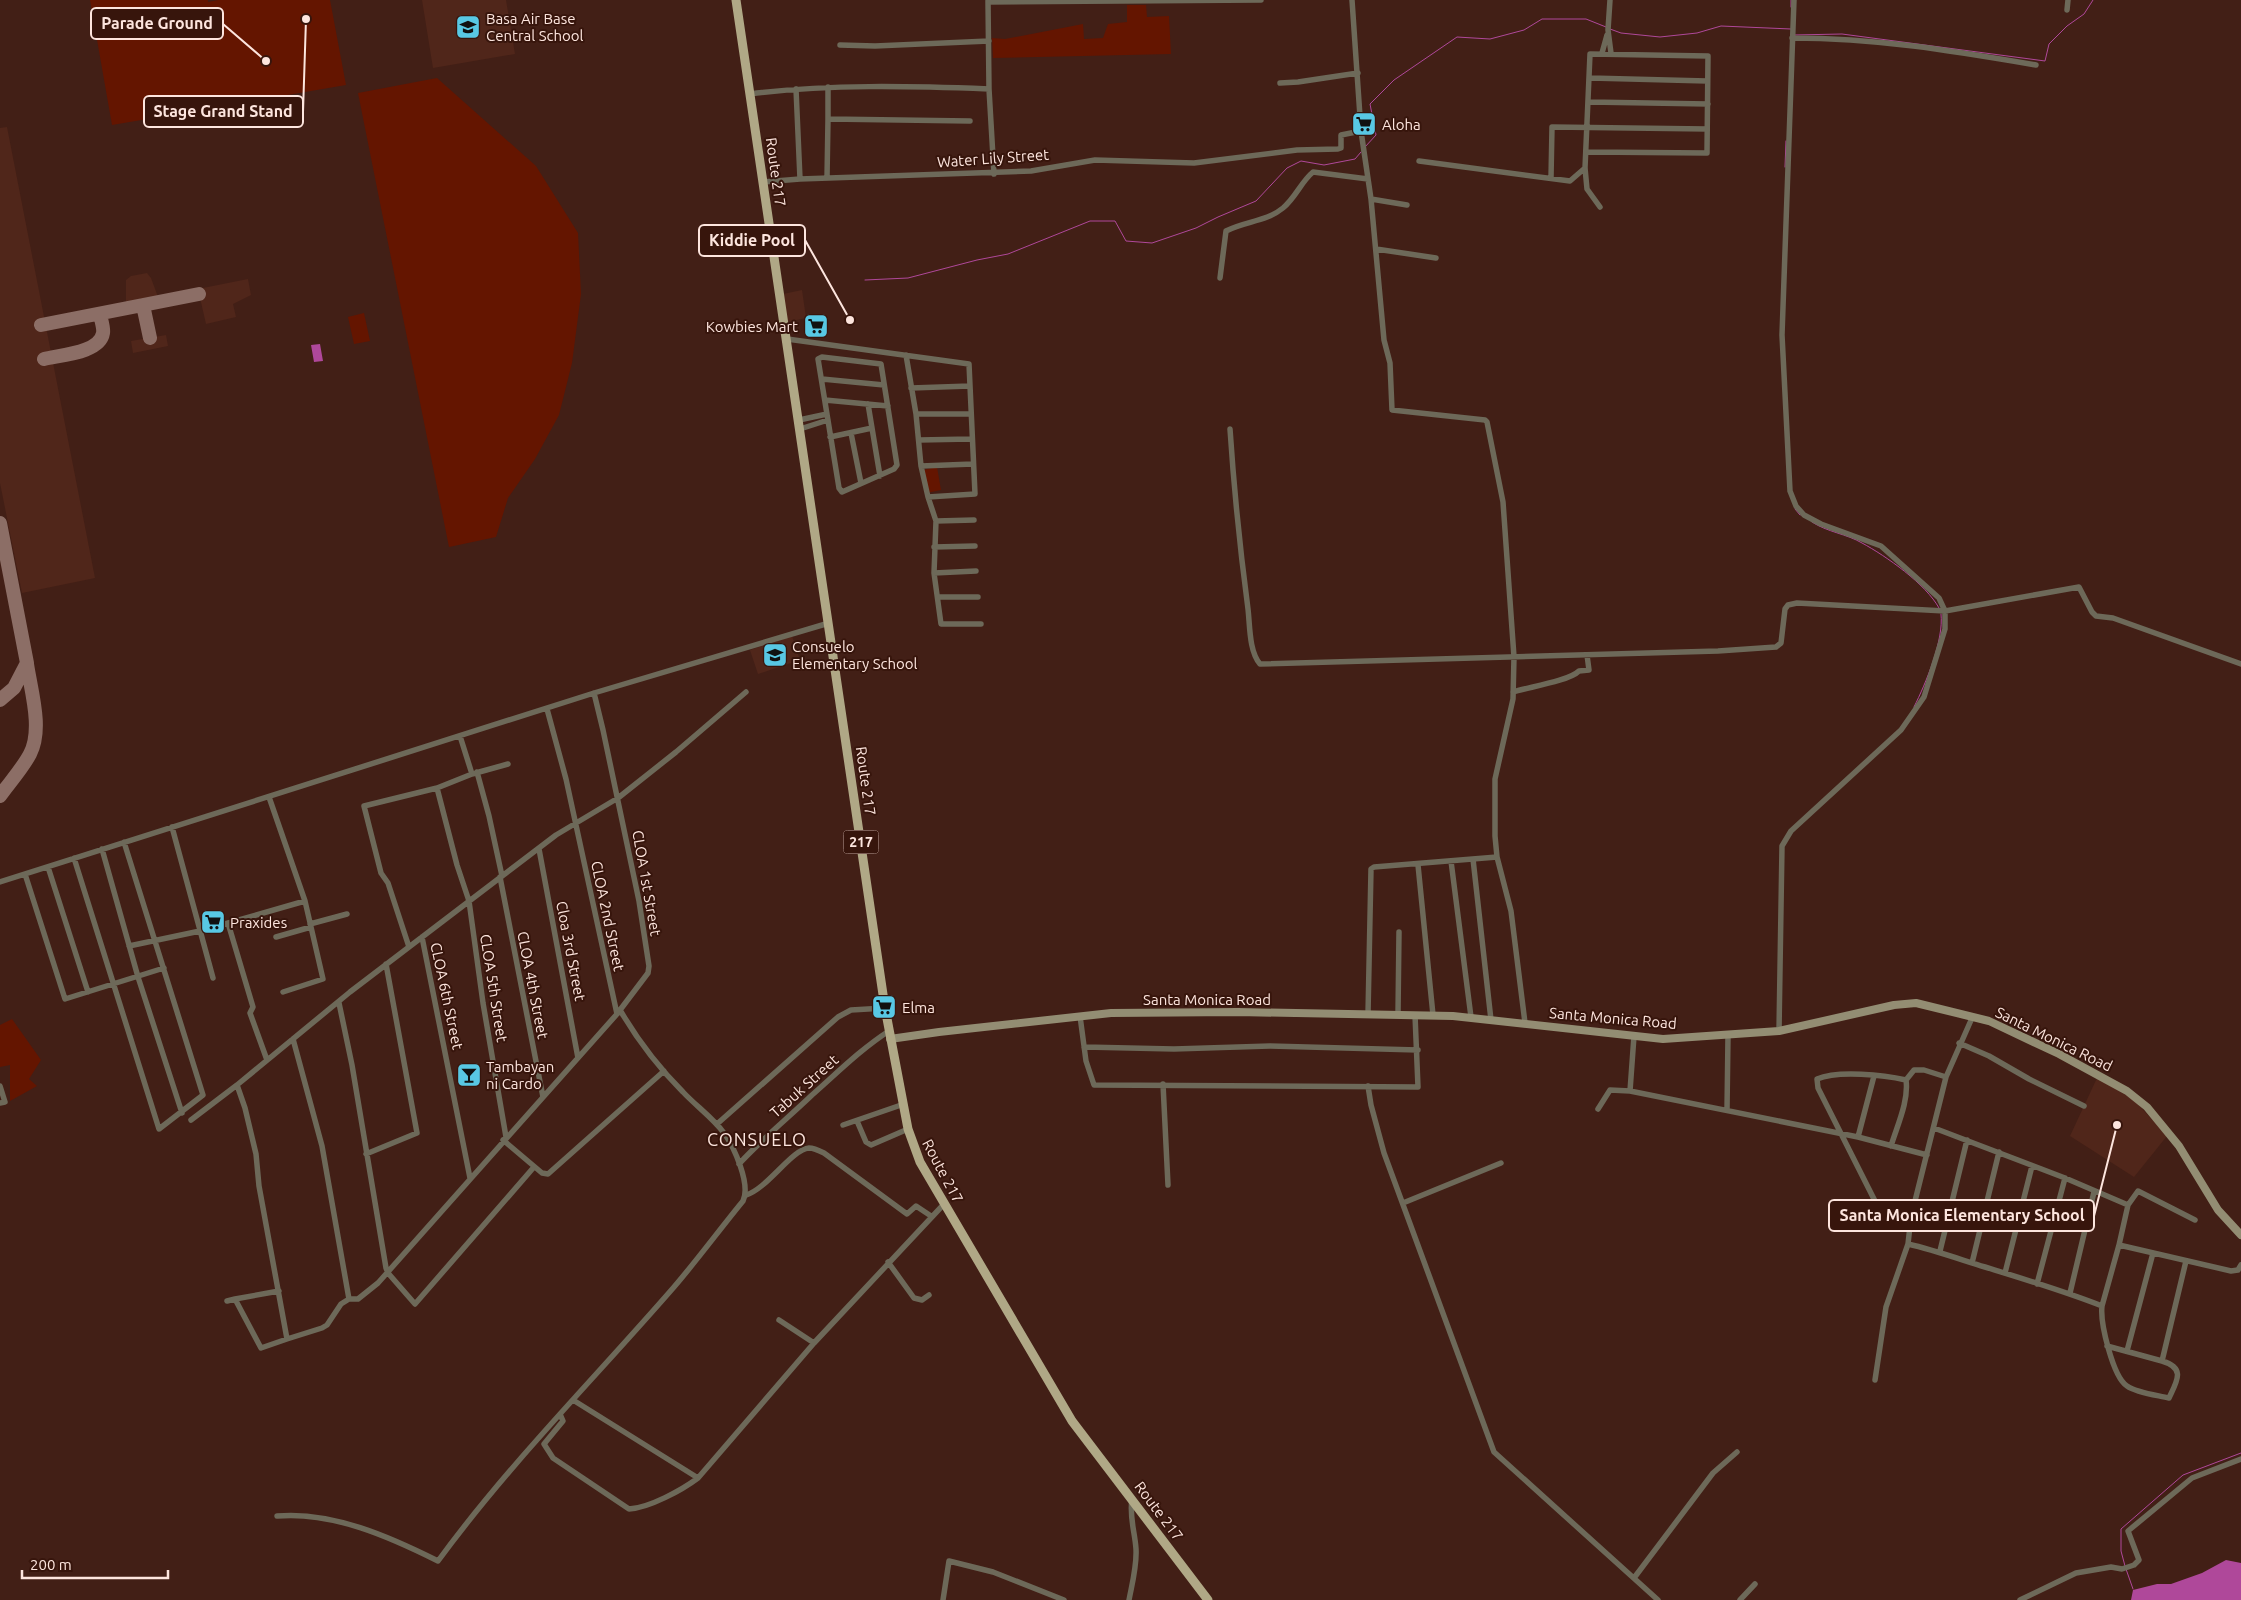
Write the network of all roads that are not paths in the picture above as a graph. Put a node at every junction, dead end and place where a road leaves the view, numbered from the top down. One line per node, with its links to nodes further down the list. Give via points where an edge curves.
1 (736, 0): 24 (main road, Route 217 / 217)
2 (1261, 0): 8 (street)
3 (1352, 0): 17 (street)
4 (1610, 0): 10 (street)
5 (1794, 0): 11 (street)
6 (2068, 0): 9 (street)
7 (988, 1): 8 (street); 12 (street)
8 (1139, 1)
9 (2067, 10)
10 (1608, 30): 14 (street); 15 (street)
11 (1792, 38): 16 (street, via 1835,38 1924,46); 79 (street, via 1782,335 1790,491 1804,515 1881,546 1939,598)
12 (989, 41): 13 (street); 23 (street)
13 (840, 45)
14 (1602, 53): 15 (street); 18 (street, via 1590,54)
15 (1611, 53): 19 (street, via 1708,56)
16 (2036, 65)
17 (1358, 73): 20 (street); 31 (street)
18 (1590, 78): 19 (street); 25 (street)
19 (1707, 81): 26 (street)
20 (1280, 82)
21 (828, 88): 22 (street); 23 (street); 27 (street)
22 (796, 89): 24 (street); 38 (street)
23 (989, 89): 35 (street)
24 (750, 94): 40 (main road, Route 217 / 217)
25 (1589, 102): 26 (street); 29 (street)
26 (1708, 104): 30 (street)
27 (828, 120): 28 (street); 36 (street)
28 (970, 121)
29 (1588, 128): 30 (street); 32 (street); 37 (street, via 1552,127)
30 (1707, 129): 32 (street, via 1707,153)
31 (1361, 131): 35 (street, Water Lily Street, via 1341,135 1341,148 1338,149 1297,150 1194,163 1095,160 1031,172); 39 (street)
32 (1587, 152): 34 (street)
33 (1419, 161): 37 (street)
34 (1585, 168): 37 (street, via 1570,181); 43 (street, via 1587,189)
35 (994, 174): 36 (street, Water Lily Street)
36 (826, 178): 38 (street, Water Lily Street)
37 (1551, 178)
38 (800, 179): 40 (street, Water Lily Street)
39 (1368, 179): 41 (street); 46 (street, via 1313,172 1294,198 1272,216 1226,231)
40 (763, 182): 47 (main road, Route 217 / 217)
41 (1371, 199): 42 (street); 44 (street)
42 (1407, 205)
43 (1600, 207)
44 (1376, 249): 45 (street); 83 (street, via 1384,340 1390,363 1392,410 1487,422 1503,502)
45 (1436, 258)
46 (1220, 278)
47 (787, 338): 48 (street); 59 (main road, Route 217 / 217)
48 (906, 355): 51 (street, via 969,364); 52 (street)
49 (822, 378): 50 (street); 50 (street, via 818,359 822,357 879,363); 53 (street)
50 (884, 385): 55 (street)
51 (970, 386): 52 (street); 57 (street)
52 (911, 388): 56 (street)
53 (825, 400): 54 (street); 58 (street)
54 (868, 404): 55 (street); 60 (street)
55 (888, 406): 68 (street, via 897,465 894,470)
56 (916, 414): 57 (street); 65 (street)
57 (970, 414): 64 (street)
58 (828, 417): 59 (street); 63 (street)
59 (800, 424): 80 (main road, Route 217 / 217)
60 (872, 428): 62 (street); 68 (street)
61 (1230, 429): 83 (street, via 1246,599 1254,653 1260,664)
62 (851, 433): 63 (street); 69 (street)
63 (830, 438): 69 (street, via 840,491)
64 (971, 439): 65 (street); 66 (street)
65 (919, 440): 67 (street)
66 (973, 464): 67 (street); 70 (street, via 975,494)
67 (921, 466): 70 (street)
68 (880, 476): 69 (street)
69 (861, 484)
70 (928, 497): 72 (street)
71 (974, 520): 72 (street)
72 (936, 521): 74 (street)
73 (975, 546): 74 (street)
74 (934, 547): 76 (street)
75 (976, 571): 76 (street)
76 (934, 573): 78 (street)
77 (978, 597): 78 (street)
78 (938, 598): 81 (street, via 941,624)
79 (1945, 611): 82 (street, via 1797,603 1785,609 1781,643 1776,647); 84 (street, via 2079,587 2096,616 2113,618); 140 (street, via 1945,629 1924,697 1901,730 1791,831 1782,846)
80 (829, 623): 87 (street); 129 (main road, Route 217 / 217)
81 (981, 624)
82 (1588, 655): 83 (street); 86 (street, via 1589,670)
83 (1514, 657): 86 (street)
84 (2241, 664)
85 (746, 692): 94 (street)
86 (1513, 692): 100 (street, via 1495,779)
87 (594, 693): 88 (street); 94 (street, CLOA 1st Street)
88 (547, 709): 89 (street); 95 (street, CLOA 2nd Street)
89 (460, 736): 91 (street, CLOA 4th Street); 93 (street)
90 (508, 764): 91 (street)
91 (475, 773): 92 (street); 107 (street, CLOA 4th Street, via 489,816)
92 (437, 788): 110 (street, CLOA 5th Street); 120 (street, via 364,806 381,872 388,883)
93 (269, 798): 96 (street); 109 (street)
94 (618, 798): 95 (street); 130 (street, CLOA 1st Street, via 639,901 648,966 648,973)
95 (576, 823): 98 (street); 130 (street, CLOA 2nd Street)
96 (172, 828): 97 (street); 114 (street)
97 (124, 842): 99 (street); 118 (street)
98 (539, 849): 107 (street); 148 (street, Cloa 3rd Street)
99 (102, 850): 101 (street); 119 (street)
100 (1497, 857): 102 (street); 139 (street, via 1511,911)
101 (74, 858): 105 (street); 125 (street)
102 (1473, 859): 103 (street); 138 (street)
103 (1451, 861): 104 (street); 136 (street)
104 (1418, 865): 131 (street, via 1374,867 1370,872); 134 (street)
105 (48, 867): 106 (street); 126 (street)
106 (26, 874): 108 (street); 126 (street, via 65,999)
107 (501, 877): 110 (street); 159 (street, CLOA 4th Street)
108 (0, 882)
109 (305, 901): 112 (street); 113 (street)
110 (469, 901): 116 (street); 174 (street, CLOA 5th Street)
111 (347, 914): 113 (street)
112 (228, 923): 114 (street); 149 (street, via 253,1007 250,1013)
113 (311, 925): 117 (street); 127 (street, via 323,979)
114 (200, 931): 118 (street); 124 (street)
115 (1399, 932): 132 (street)
116 (422, 937): 120 (street); 184 (street, CLOA 6th Street)
117 (276, 938)
118 (155, 941): 119 (street); 122 (street)
119 (129, 946): 123 (street)
120 (409, 947): 121 (street)
121 (386, 964): 128 (street); 178 (street, via 417,1133)
122 (164, 968): 123 (street); 165 (street, via 203,1095)
123 (138, 977): 125 (street); 165 (street)
124 (213, 978)
125 (114, 985): 126 (street); 165 (street, via 159,1129)
126 (88, 992)
127 (283, 992)
128 (339, 1003): 144 (street); 178 (street)
129 (885, 1008): 141 (main road, Route 217 / 217); 168 (street, via 851,1010 838,1017)
130 (618, 1012): 148 (street); 150 (street)
131 (1368, 1014): 132 (street, Santa Monica Road); 135 (street, Santa Monica Road, via 1238,1012)
132 (1398, 1014): 133 (street, Santa Monica Road)
133 (1415, 1015): 134 (street, Santa Monica Road); 147 (street)
134 (1433, 1015): 136 (street, Santa Monica Road)
135 (1080, 1016): 141 (street, Santa Monica Road); 146 (street)
136 (1471, 1017): 138 (street, Santa Monica Road)
137 (1972, 1018): 140 (street, Santa Monica Road, via 1911,1003); 145 (street); 195 (street, Santa Monica Road, via 1989,1021 2059,1054 2126,1091 2147,1107 2179,1146 2218,1210)
138 (1491, 1020): 139 (street, Santa Monica Road)
139 (1525, 1023): 142 (street, Santa Monica Road)
140 (1779, 1031): 143 (street, Santa Monica Road)
141 (890, 1035): 161 (main road, Route 217 / 217); 181 (street, Tabuk Street, via 872,1042 852,1059)
142 (1634, 1036): 143 (street, Santa Monica Road, via 1663,1039); 158 (street)
143 (1728, 1036): 164 (street)
144 (292, 1039): 149 (street); 211 (street, via 322,1146)
145 (1959, 1043): 152 (street); 162 (street)
146 (1084, 1047): 147 (street, via 1270,1046); 154 (street, via 1094,1085)
147 (1418, 1050): 157 (street, via 1418,1087)
148 (578, 1058): 159 (street)
149 (267, 1060): 155 (street)
150 (664, 1071): 168 (street); 183 (street, via 548,1174)
151 (1874, 1076): 153 (street); 172 (street, via 1854,1074 1817,1079 1816,1083); 173 (street)
152 (1946, 1077): 153 (street, via 1914,1070); 170 (street)
153 (1906, 1080): 176 (street, via 1907,1087)
154 (1164, 1084): 157 (street); 186 (street)
155 (237, 1085): 166 (street); 207 (street, via 246,1108 256,1154)
156 (0, 1086): 160 (street, via 5,1102)
157 (1368, 1086): 189 (street, via 1384,1153)
158 (1630, 1091): 163 (street, via 1610,1090); 164 (street)
159 (543, 1097): 174 (street)
160 (0, 1103)
161 (904, 1104): 167 (street); 171 (main road, Route 217 / 217)
162 (2084, 1106)
163 (1598, 1109)
164 (1727, 1110): 172 (street)
165 (182, 1113)
166 (191, 1120)
167 (857, 1121): 169 (street); 171 (street, via 866,1142 871,1145)
168 (717, 1124): 181 (street)
169 (844, 1125)
170 (1934, 1128): 175 (street); 179 (street)
171 (908, 1129): 190 (main road, Route 217 / 217, via 920,1162)
172 (1842, 1134): 173 (street); 193 (street, via 1878,1207)
173 (1858, 1136): 176 (street)
174 (505, 1139): 183 (street); 184 (street)
175 (1967, 1140): 177 (street); 198 (street)
176 (1891, 1146): 179 (street)
177 (1999, 1152): 182 (street); 202 (street)
178 (366, 1154): 204 (street)
179 (1926, 1155): 193 (street)
180 (1501, 1163): 189 (street)
181 (739, 1164): 188 (street)
182 (2032, 1166): 185 (street); 205 (street)
183 (534, 1167): 204 (street, via 415,1304)
184 (470, 1178): 204 (street)
185 (2065, 1178): 187 (street); 206 (street)
186 (1168, 1185)
187 (2094, 1192): 191 (street); 208 (street)
188 (746, 1195): 192 (street, via 756,1191 797,1155 812,1148 824,1153 907,1214 916,1206); 221 (street, via 674,1287)
189 (1402, 1203): 228 (street, via 1494,1452)
190 (944, 1204): 192 (street); 226 (main road, Route 217 / 217, via 1072,1421)
191 (2128, 1205): 194 (street, via 2138,1191); 197 (street)
192 (931, 1216): 201 (street)
193 (1911, 1217): 196 (street)
194 (2195, 1220)
195 (2241, 1235)
196 (1908, 1244): 198 (street); 220 (street, via 1886,1307)
197 (2119, 1245): 199 (street); 213 (street)
198 (1940, 1251): 202 (street)
199 (2152, 1253): 200 (street); 218 (street)
200 (2186, 1261): 203 (street, via 2231,1271 2238,1270); 219 (street)
201 (888, 1262): 209 (street, via 914,1298 922,1300); 216 (street)
202 (1972, 1263): 205 (street)
203 (2241, 1265)
204 (388, 1273): 211 (street, via 358,1299)
205 (2005, 1273): 206 (street)
206 (2037, 1284): 208 (street)
207 (279, 1291): 210 (street); 215 (street)
208 (2070, 1293): 213 (street)
209 (929, 1295)
210 (235, 1299): 212 (street); 215 (street, via 262,1348)
211 (349, 1299): 215 (street, via 341,1304 327,1325)
212 (227, 1301)
213 (2102, 1306): 217 (street, via 2100,1317)
214 (779, 1320): 216 (street)
215 (287, 1339)
216 (814, 1344): 225 (street)
217 (2107, 1346): 218 (street); 219 (street, via 2128,1388 2168,1398 2178,1377 2177,1370 2172,1364)
218 (2126, 1351): 219 (street)
219 (2162, 1361)
220 (1875, 1380)
221 (572, 1400): 222 (street); 225 (street)
222 (560, 1414): 225 (street, via 562,1424 544,1444 545,1449 553,1458 629,1509 643,1507); 227 (street, via 438,1561 371,1530 322,1519)
223 (1737, 1452): 228 (street, via 1713,1473)
224 (2241, 1459): 236 (street, via 2192,1478 2128,1531 2139,1560 2129,1567 2076,1573)
225 (698, 1478)
226 (1132, 1499): 232 (street, via 1130,1514 1136,1561); 233 (main road, Route 217 / 217)
227 (278, 1516)
228 (1634, 1578): 234 (street)
229 (1755, 1584): 235 (street)
230 (942, 1600): 231 (street, via 949,1561 993,1572)
231 (1064, 1600)
232 (1129, 1600)
233 (1208, 1600)
234 (1658, 1600)
235 (1740, 1600)
236 (2020, 1600)

